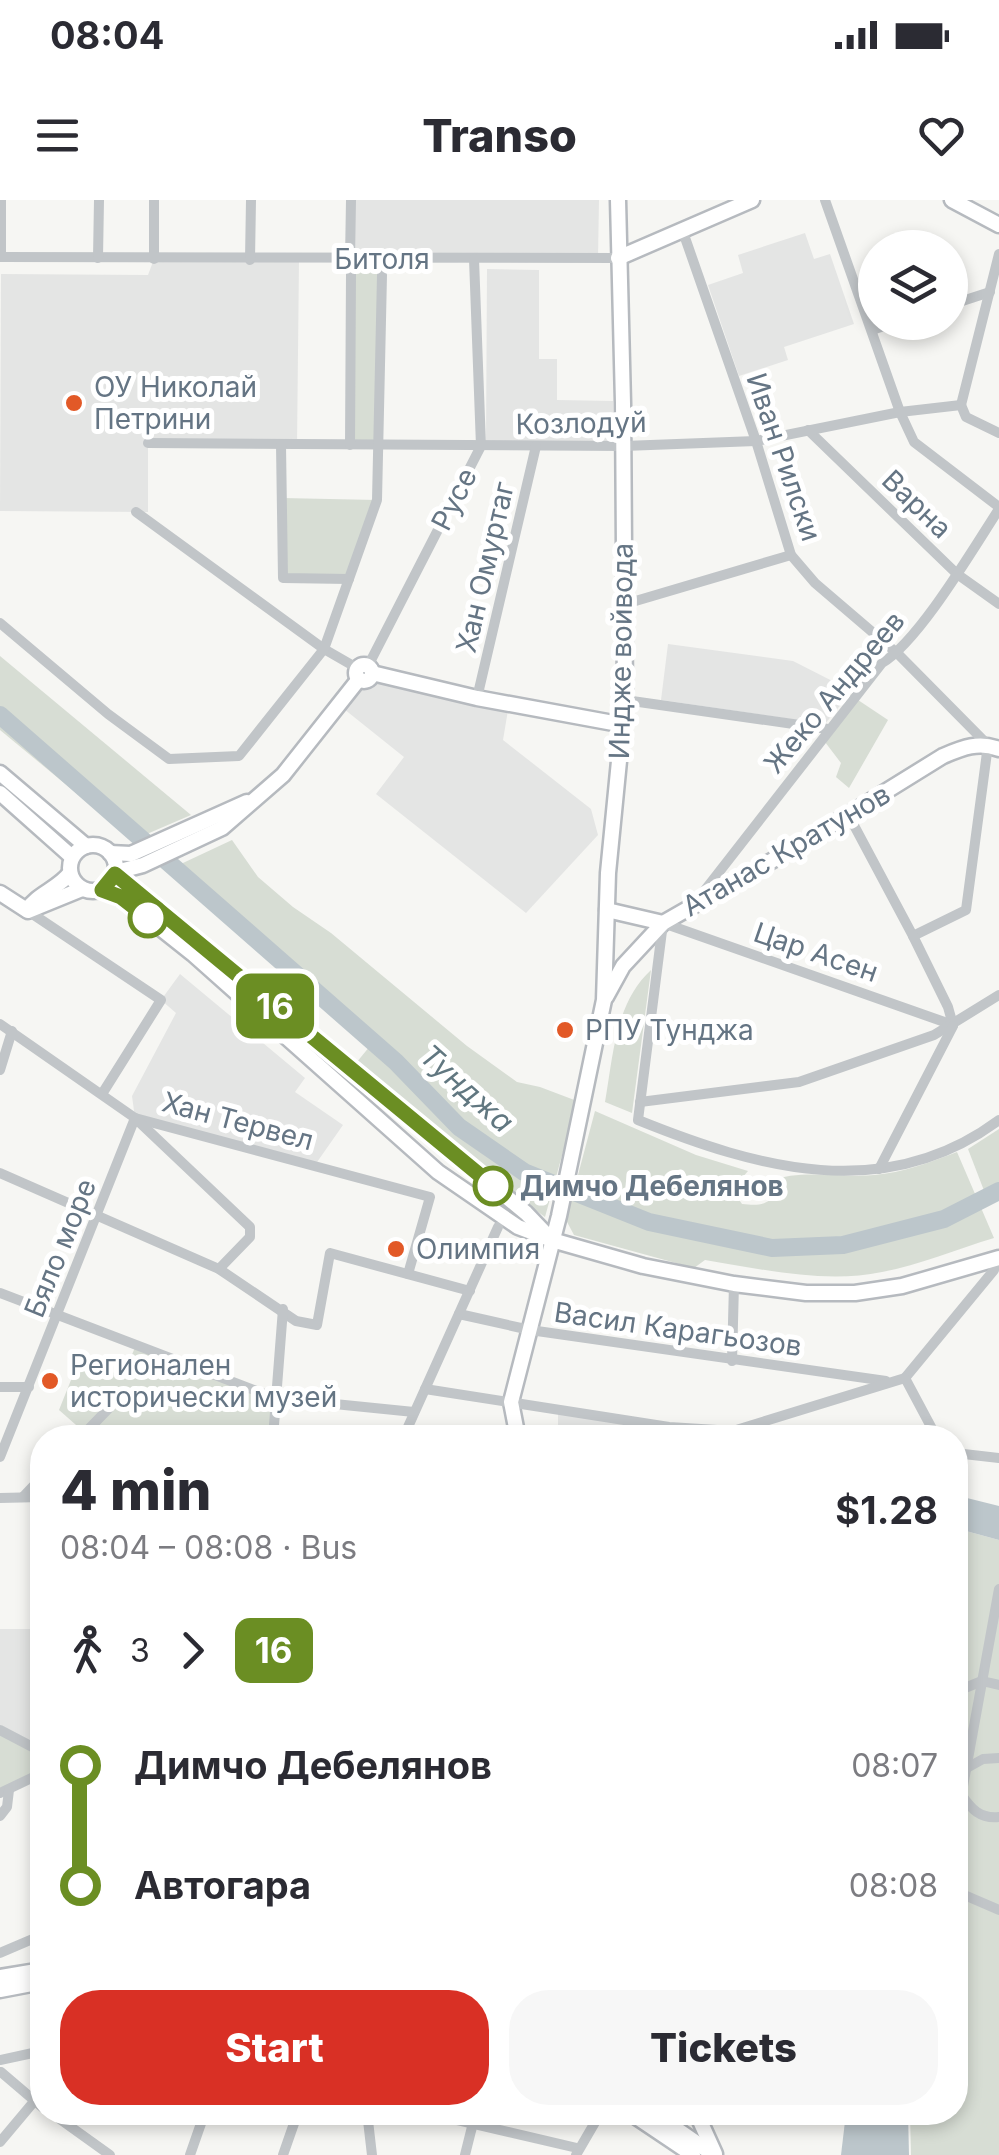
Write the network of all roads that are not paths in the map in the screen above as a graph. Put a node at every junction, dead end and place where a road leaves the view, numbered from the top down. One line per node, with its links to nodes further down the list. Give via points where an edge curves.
1 (1, 200): 13 (street)
2 (98, 200): 14 (street)
3 (154, 200): 15 (street)
4 (251, 200): 19 (street)
5 (351, 200): 17 (street)
6 (618, 200): 16 (street, Индже войвода)
7 (752, 200): 11 (street, Битоля)
8 (825, 200): 22 (street)
9 (952, 200): 10 (street)
10 (999, 225)
11 (682, 229): 16 (street, Битоля); 30 (street, Иван Рилски)
12 (999, 254): 23 (street)
13 (0, 257): 14 (street, Битоля)
14 (98, 258): 15 (street, Битоля)
15 (154, 258): 19 (street, Битоля)
16 (618, 258): 18 (street, Битоля); 37 (street, Индже войвода)
17 (350, 259): 18 (street, Битоля); 19 (street, Битоля)
18 (474, 259): 35 (street, Русе)
19 (250, 260)
20 (351, 274): 33 (street)
21 (382, 274): 34 (street)
22 (858, 291)
23 (990, 292): 24 (street); 26 (street)
24 (968, 299)
25 (875, 340): 27 (street)
26 (961, 406): 27 (street, Козлодуй); 29 (street, via 966,418)
27 (900, 412): 28 (street, Козлодуй); 38 (street, via 914,442)
28 (808, 430): 30 (street, Козлодуй); 41 (street, Варна)
29 (999, 433)
30 (756, 441): 37 (street, Козлодуй); 40 (street, Иван Рилски)
31 (148, 443): 32 (street, Козлодуй)
32 (281, 445): 33 (street, Козлодуй); 42 (street, via 283,578)
33 (350, 445): 34 (street, Козлодуй)
34 (380, 446): 35 (street, Козлодуй); 42 (street, via 377,500)
35 (481, 446): 36 (street, Козлодуй); 48 (street, Русе)
36 (536, 446): 37 (street, Козлодуй); 49 (street, Хан Омуртаг)
37 (624, 446): 44 (street, Индже войвода)
38 (999, 508): 41 (street, Жеко Андреев)
39 (136, 512): 46 (street)
40 (792, 555): 44 (street); 47 (street, Иван Рилски)
41 (957, 574): 43 (street, Варна); 47 (street, Жеко Андреев)
42 (349, 579): 46 (street)
43 (999, 604)
44 (622, 605): 50 (street, Индже войвода)
45 (0, 623): 46 (street, via 169,759 239,756)
46 (324, 649): 48 (street)
47 (898, 654): 52 (street, Жеко Андреев, via 882,663); 53 (street, Иван Рилски)
48 (364, 672): 49 (street); 59 (street, Русе, via 261,796)
49 (477, 698): 51 (street)
50 (625, 700): 51 (street, Индже войвода); 52 (street)
51 (624, 725): 68 (street, Индже войвода)
52 (828, 729): 67 (street, Жеко Андреев)
53 (994, 747): 56 (street, Атанас Кратунов, via 966,746 943,756); 71 (street, via 966,910)
54 (0, 773): 57 (street)
55 (0, 793): 60 (street)
56 (849, 816): 67 (street, Атанас Кратунов); 71 (street)
57 (86, 846): 58 (street); 60 (street)
58 (110, 853): 59 (street); 61 (street)
59 (138, 861): 61 (street); 66 (street)
60 (71, 865): 62 (street); 63 (street)
61 (115, 873): 64 (street); 66 (street)
62 (55, 887): 65 (street); 69 (street)
63 (82, 889): 64 (street); 69 (street)
64 (102, 890): 86 (street, via 126,900 194,954 438,1172 518,1227)
65 (0, 892): 69 (street)
66 (142, 896): 86 (street)
67 (698, 900): 70 (street, Атанас Кратунов)
68 (608, 910): 70 (street); 73 (street, Индже войвода)
69 (27, 911): 78 (street, via 161,1000)
70 (662, 923): 73 (street, Атанас Кратунов, via 623,966); 75 (street, Цар Асен); 79 (street)
71 (913, 936): 75 (street)
72 (999, 995): 75 (street)
73 (604, 1000): 86 (street, Индже войвода)
74 (0, 1024): 76 (street, Хан Тервел)
75 (953, 1025): 79 (street, via 799,1082); 82 (street)
76 (12, 1031): 77 (street); 78 (street, Хан Тервел)
77 (0, 1070)
78 (102, 1094): 80 (street, Хан Тервел)
79 (640, 1102): 82 (street, via 638,1120 705,1147 791,1169)
80 (136, 1118): 84 (street, Бяло море); 88 (street, via 250,1227 250,1237); 89 (street, Хан Тервел, via 430,1197)
81 (999, 1120): 82 (street, via 926,1158)
82 (879, 1169)
83 (0, 1173): 84 (street)
84 (96, 1217): 88 (street); 95 (street, Бяло море)
85 (498, 1227): 91 (street)
86 (552, 1240): 90 (street); 96 (street, Индже войвода)
87 (996, 1259): 90 (street, via 855,1294); 98 (street, via 994,1270)
88 (219, 1268): 93 (street)
89 (408, 1274): 91 (street); 93 (street, via 330,1253 317,1325 296,1321)
90 (734, 1284): 97 (street)
91 (470, 1290): 94 (street)
92 (0, 1293): 95 (street)
93 (282, 1309): 103 (street)
94 (459, 1314): 96 (street, Васил Карагьозов); 102 (street)
95 (58, 1315): 100 (street, Бяло море); 103 (street)
96 (530, 1330): 97 (street, Васил Карагьозов); 104 (street, Индже войвода)
97 (732, 1361): 99 (street, Васил Карагьозов)
98 (905, 1378): 99 (street); 113 (street)
99 (892, 1382): 112 (street)
100 (29, 1387): 101 (street); 114 (street, Бяло море)
101 (0, 1388)
102 (425, 1389): 104 (street); 106 (street)
103 (275, 1398): 106 (street); 108 (street)
104 (511, 1402): 110 (street); 111 (street)
105 (112, 1405): 107 (street)
106 (414, 1412): 109 (street)
107 (93, 1425)
108 (274, 1425)
109 (408, 1425)
110 (515, 1425)
111 (647, 1425)
112 (752, 1425)
113 (930, 1425)
114 (2, 1454)
115 (968, 1454): 116 (street)
116 (999, 1458)
117 (30, 1490): 118 (street)
118 (24, 1497): 119 (street); 120 (street)
119 (30, 1497)
120 (0, 1498)
121 (999, 1588): 122 (street)
122 (982, 1682): 123 (street); 124 (street); 126 (street)
123 (999, 1685)
124 (968, 1687)
125 (0, 1730): 127 (street)
126 (968, 1737)
127 (30, 1746)
128 (999, 1758): 129 (street)
129 (968, 1766)
130 (30, 1780): 131 (street)
131 (4, 1792): 133 (street, via 7,1807)
132 (968, 1805): 134 (street)
133 (0, 1816)
134 (999, 1817)
135 (968, 1897): 136 (street)
136 (999, 1910)
137 (30, 1940): 138 (street)
138 (0, 1953)
139 (30, 1972): 140 (street)
140 (0, 1977)
141 (30, 1984): 142 (street)
142 (0, 1990)
143 (30, 2054): 144 (street)
144 (0, 2060)
145 (1, 2072): 146 (street)
146 (30, 2093)
147 (30, 2110): 158 (street)
148 (68, 2125): 161 (street)
149 (200, 2125): 162 (street)
150 (293, 2125): 163 (street)
151 (369, 2125): 164 (street)
152 (473, 2125): 165 (street)
153 (480, 2125): 160 (street)
154 (593, 2125): 160 (street)
155 (651, 2125): 159 (street)
156 (670, 2125): 159 (street)
157 (699, 2125): 166 (street)
158 (0, 2142)
159 (689, 2148): 166 (street)
160 (577, 2152)
161 (110, 2155)
162 (190, 2155)
163 (283, 2155)
164 (372, 2155)
165 (466, 2155)
166 (714, 2155)

